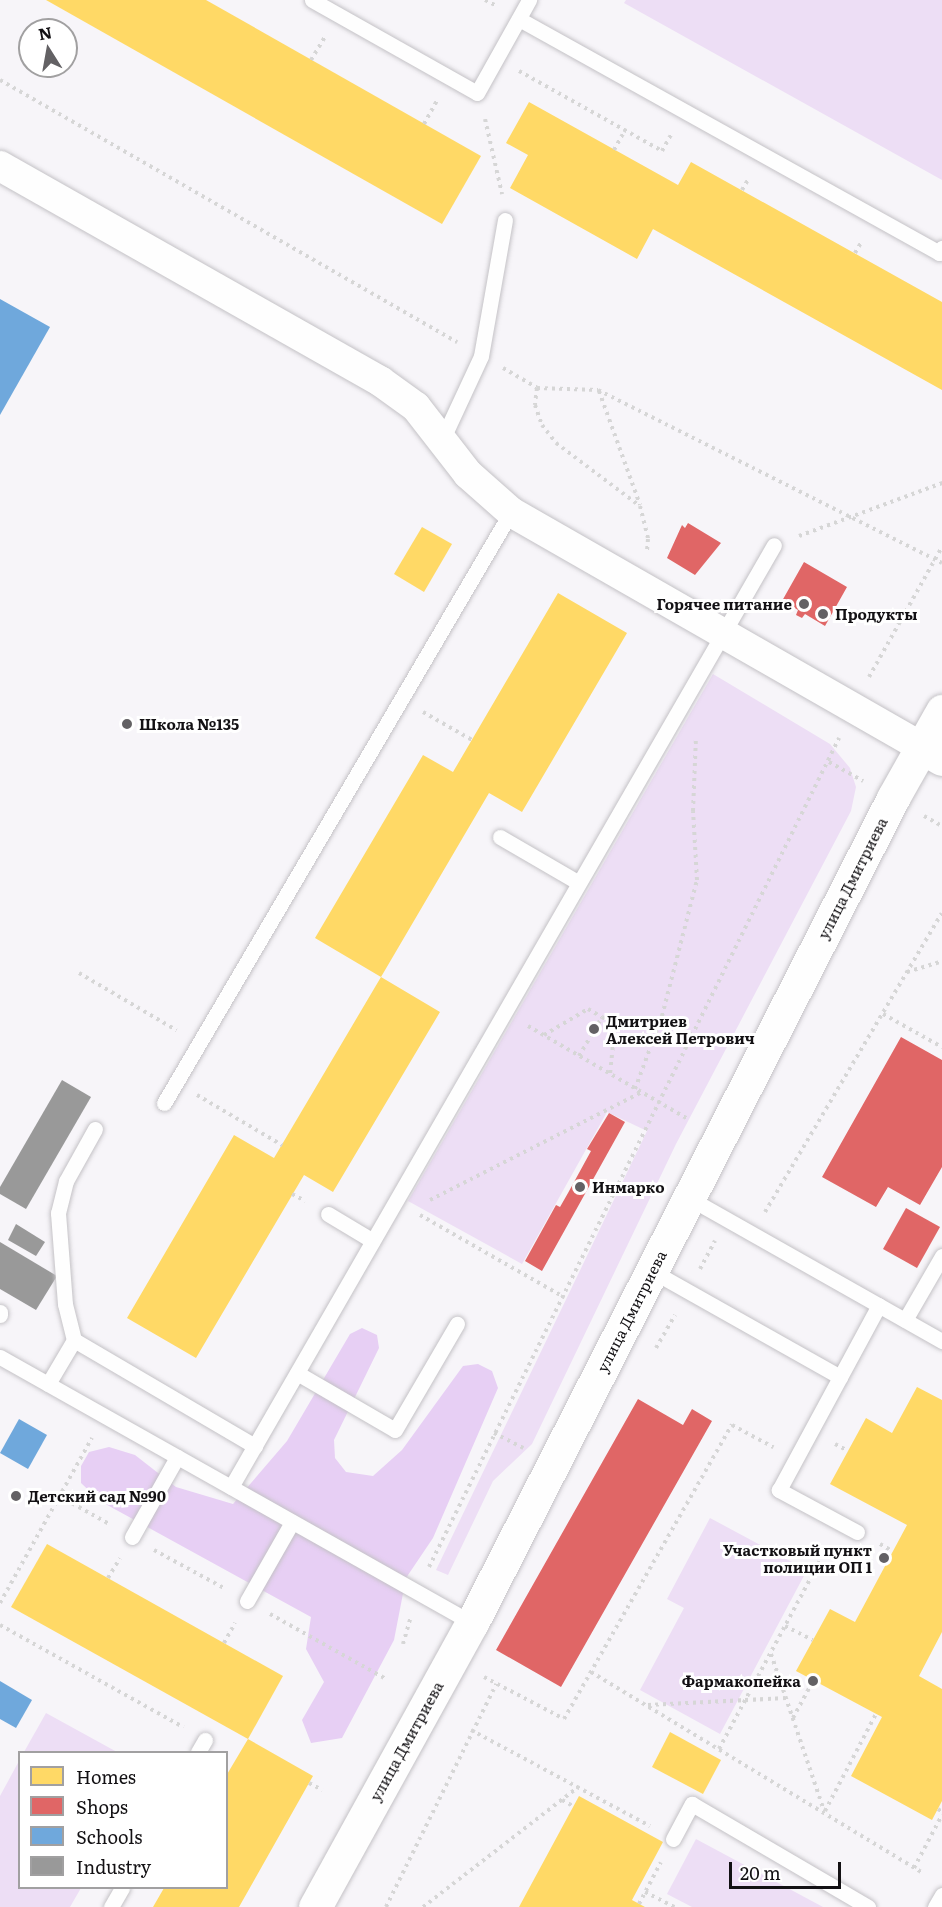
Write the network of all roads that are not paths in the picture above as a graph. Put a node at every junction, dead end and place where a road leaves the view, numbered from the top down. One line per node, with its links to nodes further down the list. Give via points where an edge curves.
1 (312, 0): 3 (lane, via 477,93)
2 (529, 0): 3 (lane)
3 (519, 19): 6 (lane, via 939,253)
4 (0, 166): 7 (street, via 380,381 416,407)
5 (505, 220): 7 (lane, via 481,356)
6 (942, 248)
7 (443, 438): 8 (street, via 468,474)
8 (512, 512): 10 (street); 15 (lane)
9 (774, 545): 10 (lane)
10 (723, 633): 12 (street); 14 (lane)
11 (942, 711): 12 (main road, улица Дмитриева)
12 (932, 753): 17 (main road, улица Дмитриева)
13 (500, 837): 14 (lane)
14 (579, 883): 19 (lane)
15 (164, 1103)
16 (95, 1129): 25 (lane, via 66,1181 58,1213 65,1304)
17 (689, 1198): 21 (main road, улица Дмитриева); 22 (lane)
18 (328, 1214): 19 (lane)
19 (373, 1241): 28 (lane)
20 (942, 1256): 23 (lane)
21 (652, 1270): 29 (lane); 38 (main road, улица Дмитриева)
22 (879, 1305): 23 (lane); 29 (lane)
23 (905, 1320): 26 (lane)
24 (457, 1324): 28 (lane, via 395,1430)
25 (74, 1340): 30 (lane); 31 (lane)
26 (942, 1341)
27 (0, 1357): 30 (lane)
28 (297, 1373): 31 (lane)
29 (840, 1377): 35 (lane, via 779,1490)
30 (48, 1384): 32 (lane)
31 (255, 1446): 33 (lane)
32 (177, 1457): 33 (lane); 36 (lane)
33 (231, 1487): 34 (lane)
34 (292, 1522): 37 (lane); 38 (lane)
35 (857, 1532)
36 (132, 1537)
37 (247, 1601)
38 (472, 1623): 43 (main road, улица Дмитриева)
39 (673, 1839): 44 (lane, via 692,1804)
40 (121, 1889): 42 (lane)
41 (942, 1895): 45 (lane)
42 (111, 1907)
43 (315, 1907)
44 (868, 1907)
45 (934, 1907)

